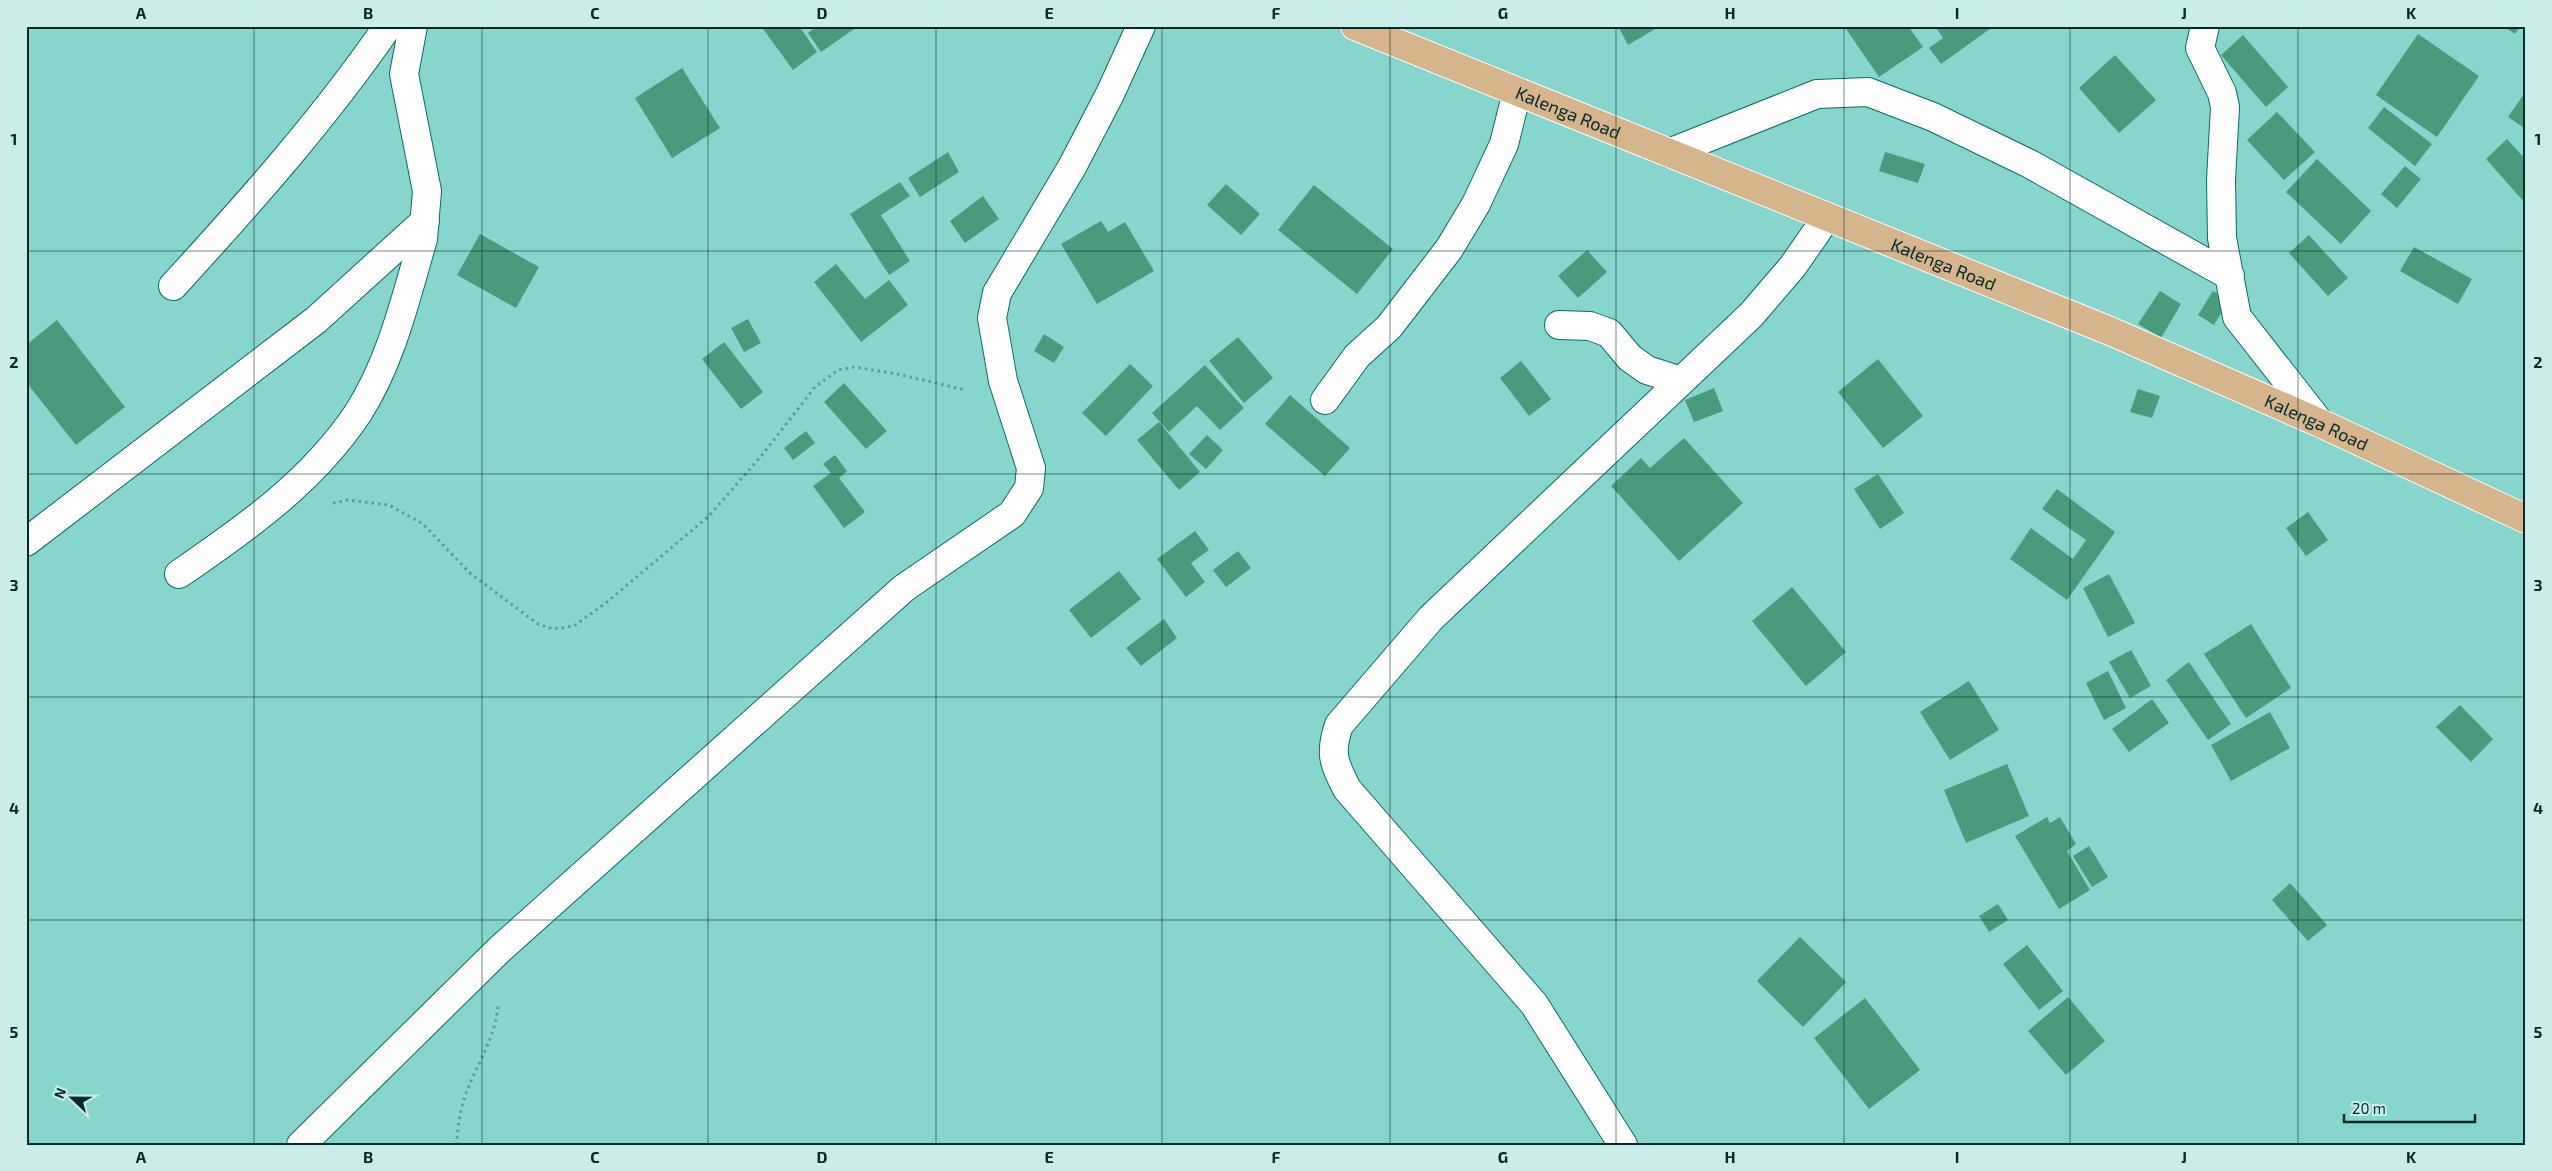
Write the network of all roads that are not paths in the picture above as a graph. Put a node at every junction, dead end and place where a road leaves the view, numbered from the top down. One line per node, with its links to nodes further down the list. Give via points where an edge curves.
1 (388, 26): 11 (street, via 360,67 251,201)
2 (413, 26): 9 (street, via 404,74 427,192)
3 (1142, 26): 19 (street, via 1072,167 997,293 992,318 1003,381 1031,468 1029,488 1012,514 904,588 500,949)
4 (1354, 26): 6 (main road, Kalenga Road)
5 (2205, 26): 10 (street, via 2200,48 2222,93 2225,107 2222,238)
6 (1517, 92): 7 (main road, Kalenga Road); 14 (street, via 1504,144 1476,204 1449,249 1389,327 1357,356)
7 (1669, 153): 8 (main road, Kalenga Road); 10 (street, via 1817,94 1868,92 1933,117 2030,164)
8 (1826, 217): 13 (street, via 1793,266 1751,315); 15 (main road, Kalenga Road, via 2110,331)
9 (425, 221): 17 (street, via 316,320); 18 (street, via 423,239 399,319 384,360 358,412 302,481 245,529)
10 (2230, 276): 15 (street, via 2237,317)
11 (173, 286)
12 (1559, 325): 13 (street, via 1590,326 1609,333 1630,358 1647,370)
13 (1681, 381): 20 (street, via 1431,618 1339,725 1332,743 1334,763 1347,789 1534,1004)
14 (1325, 400)
15 (2320, 423): 16 (main road, Kalenga Road)
16 (2526, 519)
17 (26, 542)
18 (179, 574)
19 (301, 1145)
20 (1623, 1145)

